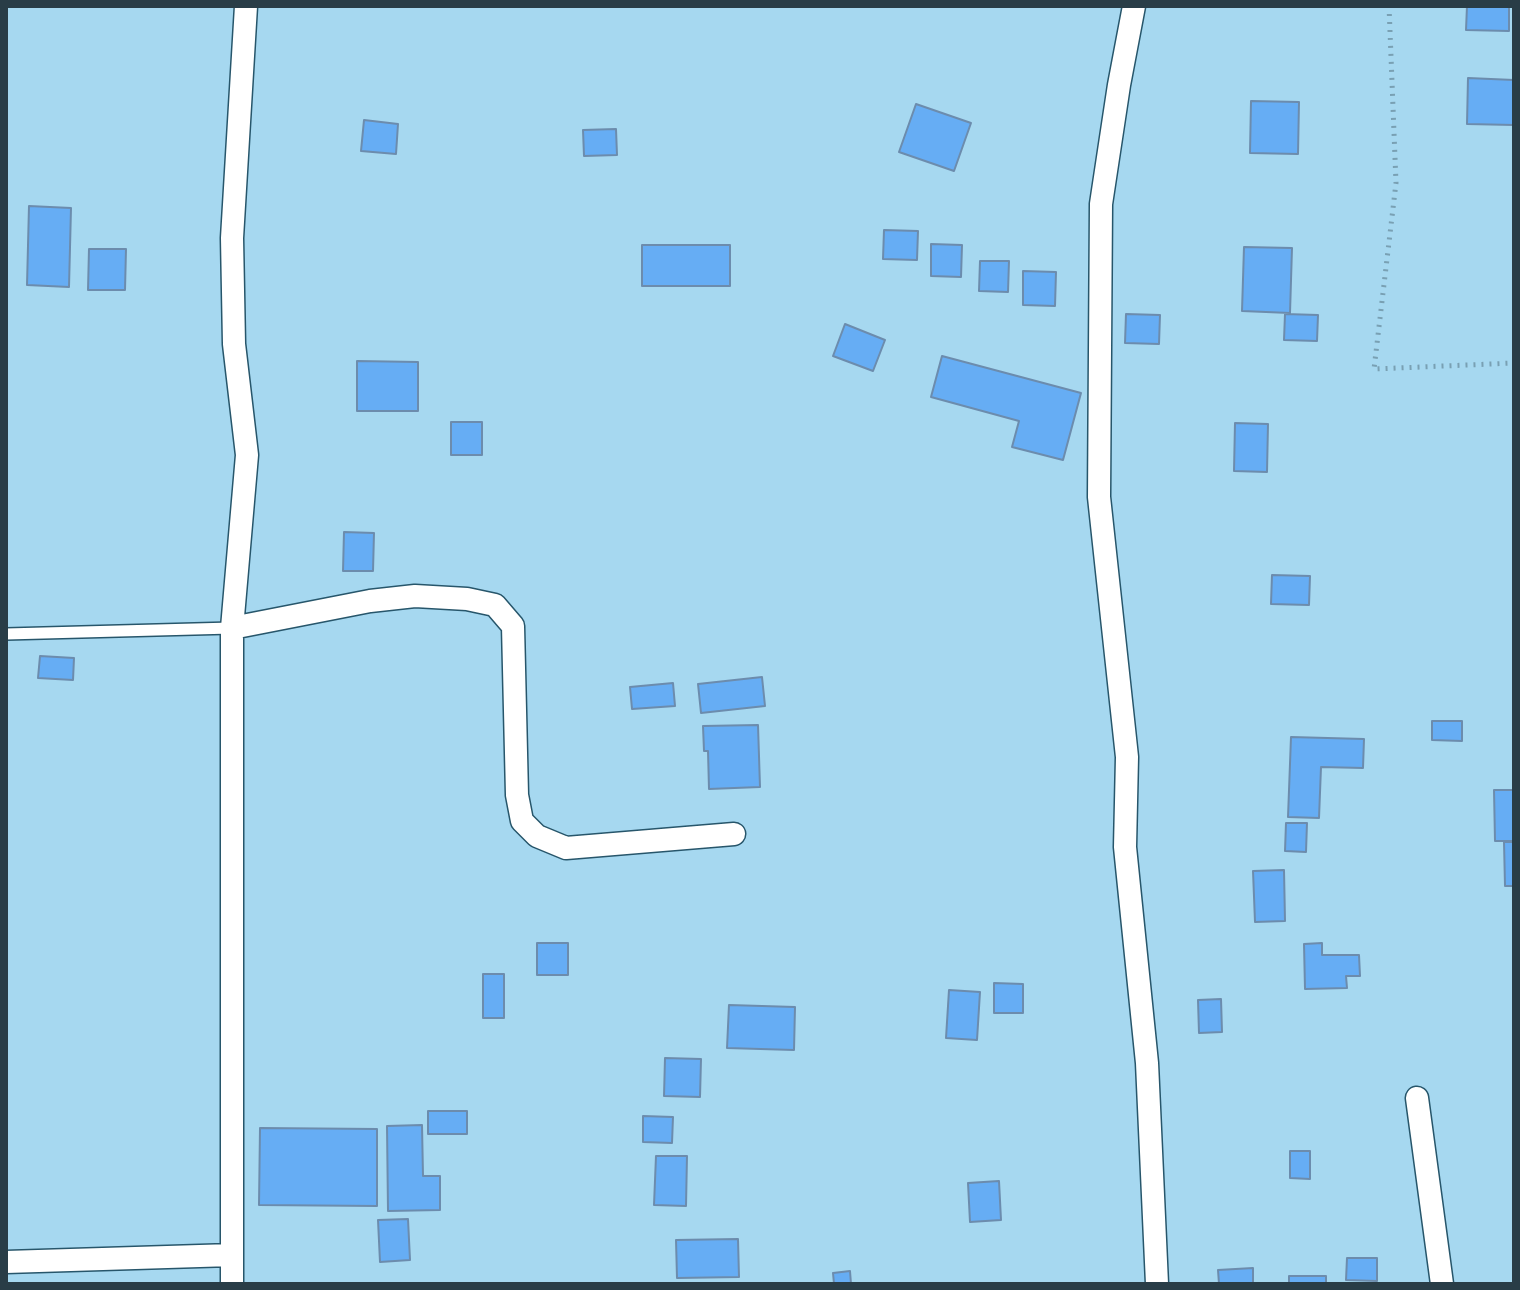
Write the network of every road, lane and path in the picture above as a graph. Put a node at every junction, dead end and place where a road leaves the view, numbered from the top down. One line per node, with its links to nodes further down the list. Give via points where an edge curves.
1 (246, 6): 5 (street, via 232,238 234,344 247,455)
2 (1134, 6): 12 (street, via 1101,204 1099,497 1127,757 1125,847 1147,1063)
3 (1389, 6): 4 (path, via 1396,183 1374,369)
4 (1514, 363)
5 (232, 628): 6 (lane); 7 (street, via 415,596 495,605 513,626 517,795 522,821 537,836 566,848); 9 (street)
6 (6, 634)
7 (734, 834)
8 (1417, 1098): 13 (street)
9 (232, 1255): 10 (street); 11 (street)
10 (6, 1262)
11 (232, 1284)
12 (1157, 1284)
13 (1442, 1284)

